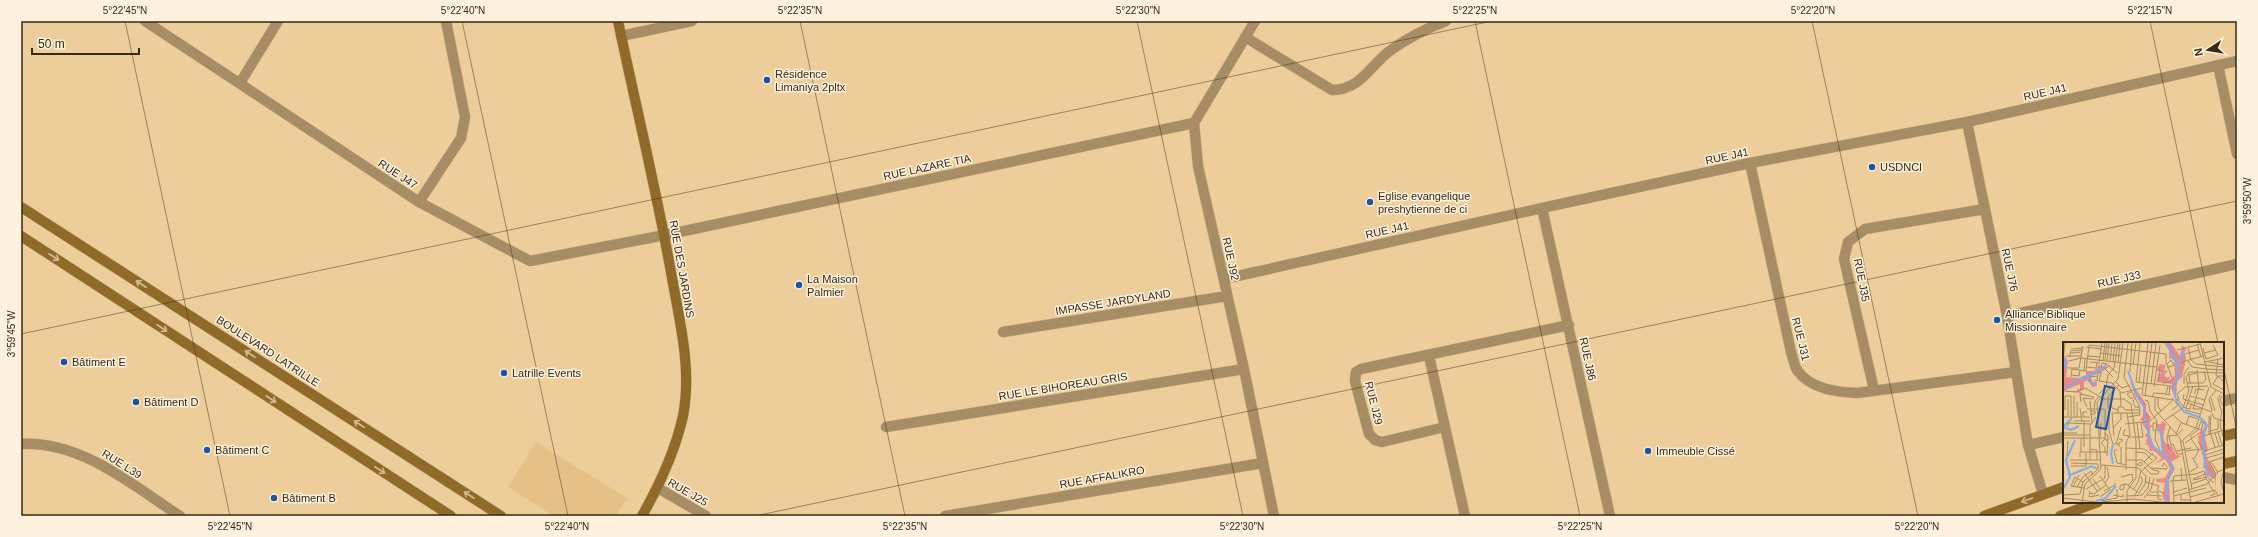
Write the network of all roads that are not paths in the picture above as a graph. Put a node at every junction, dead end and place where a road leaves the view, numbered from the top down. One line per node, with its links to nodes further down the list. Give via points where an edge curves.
1 (145, 21): 12 (street, RUE J47)
2 (278, 21): 12 (street)
3 (446, 21): 17 (street, via 465,117 464,128 461,138)
4 (618, 21): 8 (main road, RUE DES JARDINS)
5 (692, 21): 8 (street)
6 (1255, 21): 9 (street)
7 (1446, 21): 9 (street, via 1390,51 1361,79 1344,90 1332,90)
8 (621, 36): 21 (main road, RUE DES JARDINS)
9 (1245, 38): 14 (street)
10 (2237, 61): 11 (street, RUE J41)
11 (2218, 65): 13 (street, RUE J41); 15 (street)
12 (240, 83): 17 (street, RUE J47)
13 (1967, 122): 16 (street, RUE J41); 20 (street, RUE J76)
14 (1194, 123): 21 (street, RUE LAZARE TIA); 24 (street, RUE J92, via 1198,166)
15 (2237, 154)
16 (1750, 163): 19 (street, RUE J41); 32 (street, RUE J31, via 1791,352 1797,369 1810,382 1834,392 1857,394)
17 (419, 202): 21 (street, RUE J47, via 530,261)
18 (21, 207): 53 (main road, BOULEVARD LATRILLE, one-way to 18)
19 (1542, 208): 24 (street, RUE J41); 27 (street, RUE J86)
20 (1985, 209): 26 (street, RUE J76); 32 (street, RUE J35, via 1864,229 1848,242 1844,258)
21 (665, 235): 48 (main road, RUE DES JARDINS, via 684,344 686,370 683,415)
22 (21, 236): 52 (main road, one-way to 52)
23 (2237, 264): 26 (street, RUE J33)
24 (1224, 279): 25 (street, RUE J92)
25 (1227, 296): 28 (street, IMPASSE JARDYLAND); 30 (street, RUE J92)
26 (2007, 316): 31 (street, RUE J76)
27 (1569, 325): 29 (street, RUE J29); 59 (street, RUE J86)
28 (1003, 332)
29 (1429, 356): 36 (street); 36 (street, RUE J29, via 1361,370 1356,372 1355,381 1369,434 1375,440 1382,442)
30 (1244, 369): 35 (street, RUE LE BIHOREAU GRIS); 43 (street, RUE J92)
31 (2016, 372): 32 (street, RUE J31); 41 (street, RUE J76)
32 (1874, 390)
33 (2237, 398): 34 (street)
34 (2224, 401)
35 (886, 427)
36 (1445, 427): 58 (street)
37 (2237, 433): 38 (main road)
38 (2224, 436)
39 (2063, 437): 41 (street)
40 (21, 444): 51 (street, RUE L39, via 64,450 97,461)
41 (2028, 445): 49 (street, RUE J76)
42 (2237, 461): 44 (main road)
43 (1263, 462): 56 (street, RUE AFFALIKRO); 57 (street, RUE J92)
44 (2224, 464)
45 (2224, 477): 46 (street)
46 (2237, 480)
47 (2063, 486): 49 (main road)
48 (658, 488): 54 (main road, RUE DES JARDINS); 55 (street, RUE J25)
49 (2043, 494): 60 (main road, one-way to 60)
50 (2095, 503): 61 (main road)
51 (180, 516)
52 (450, 516)
53 (502, 516)
54 (642, 516)
55 (706, 516)
56 (944, 516)
57 (1274, 516)
58 (1465, 516)
59 (1610, 516)
60 (1984, 516)
61 (2060, 516)

